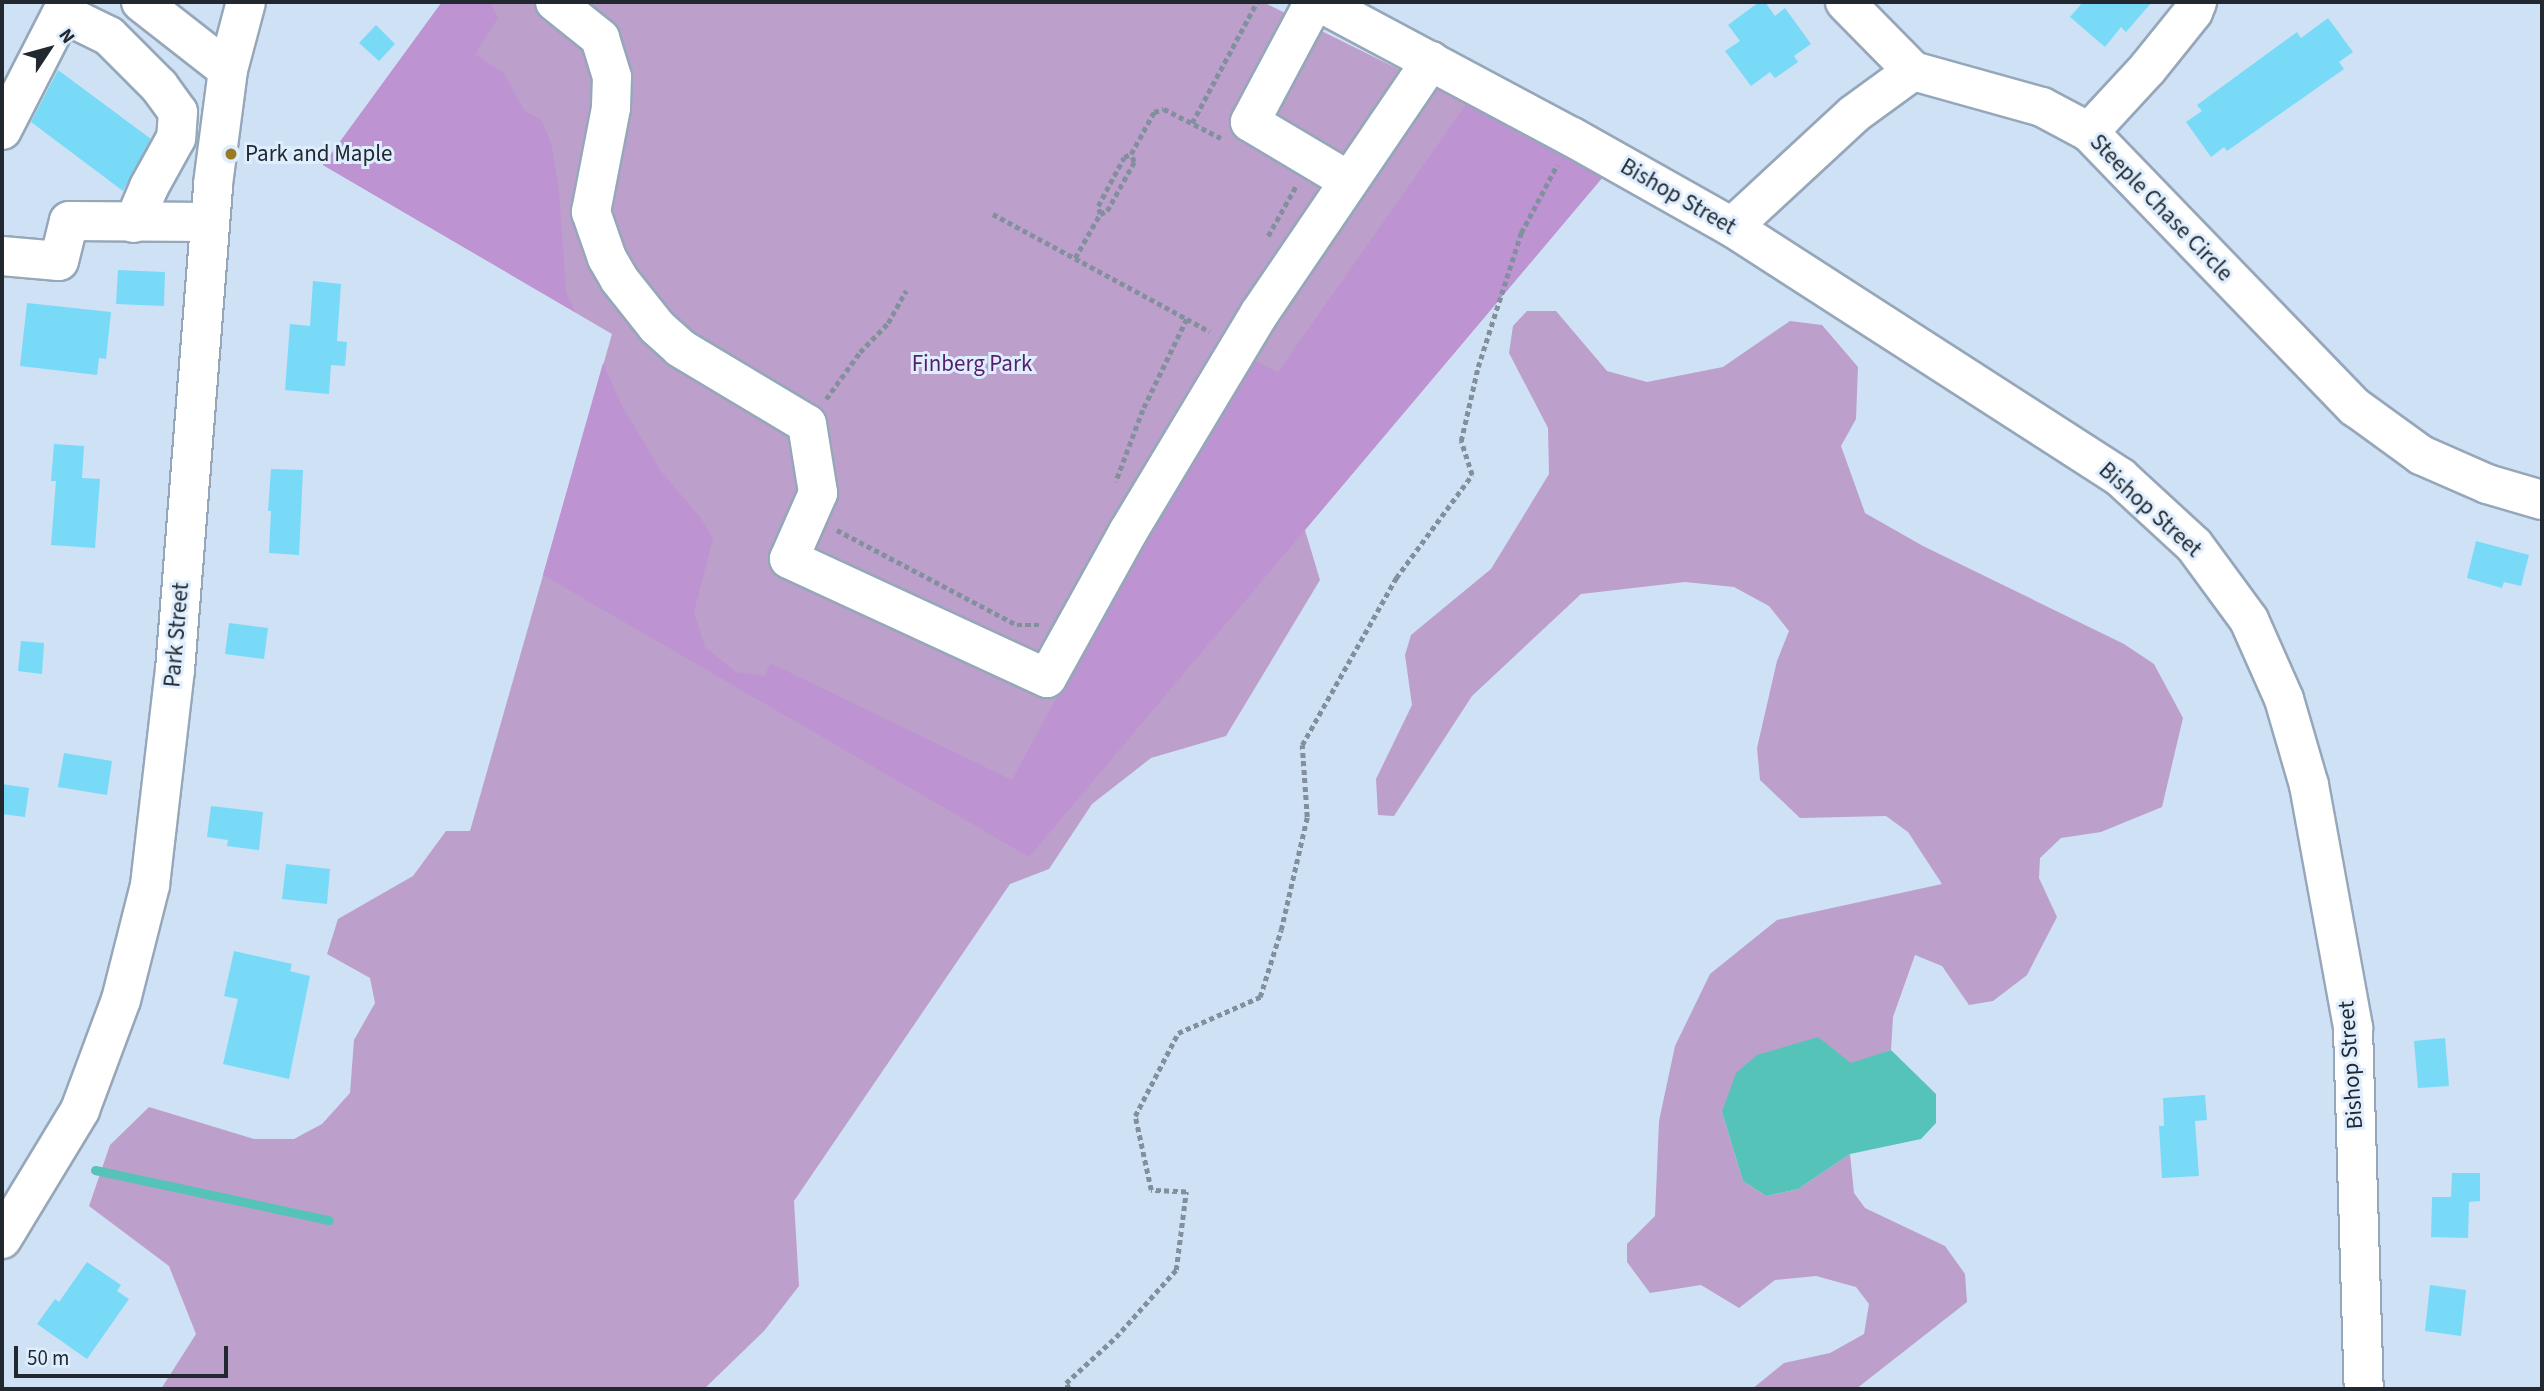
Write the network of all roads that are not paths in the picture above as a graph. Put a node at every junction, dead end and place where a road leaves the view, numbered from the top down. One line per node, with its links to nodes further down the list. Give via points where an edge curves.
1 (141, 2): 9 (street)
2 (246, 2): 9 (street, Park Street)
3 (555, 2): 13 (street, via 600,38 612,77 611,108 591,212 619,279 680,348 807,424 818,493 789,559 1047,678 1185,433)
4 (1314, 2): 13 (street, via 1250,122)
5 (1319, 2): 8 (street, Bishop Street)
6 (1845, 2): 10 (street)
7 (2197, 2): 12 (street, via 2148,68)
8 (1431, 61): 13 (street); 16 (street, Bishop Street)
9 (228, 71): 14 (street, Park Street)
10 (1913, 71): 12 (street, Steeple Chase Circle, via 2042,107); 16 (street, via 1853,114)
11 (2, 130): 15 (street, via 62,13 109,36 178,112 176,138)
12 (2089, 132): 18 (street, Steeple Chase Circle, via 2355,407 2421,455 2487,484)
13 (1349, 181)
14 (210, 222): 15 (street); 19 (street, Park Street, via 175,670 150,885 121,1000 80,1110)
15 (134, 223): 17 (street, via 69,221 59,261)
16 (1732, 227): 20 (street, Bishop Street, via 2120,477 2194,545 2249,620 2284,699 2309,785 2353,1028)
17 (2, 256)
18 (2542, 500)
19 (2, 1239)
20 (2364, 1389)

